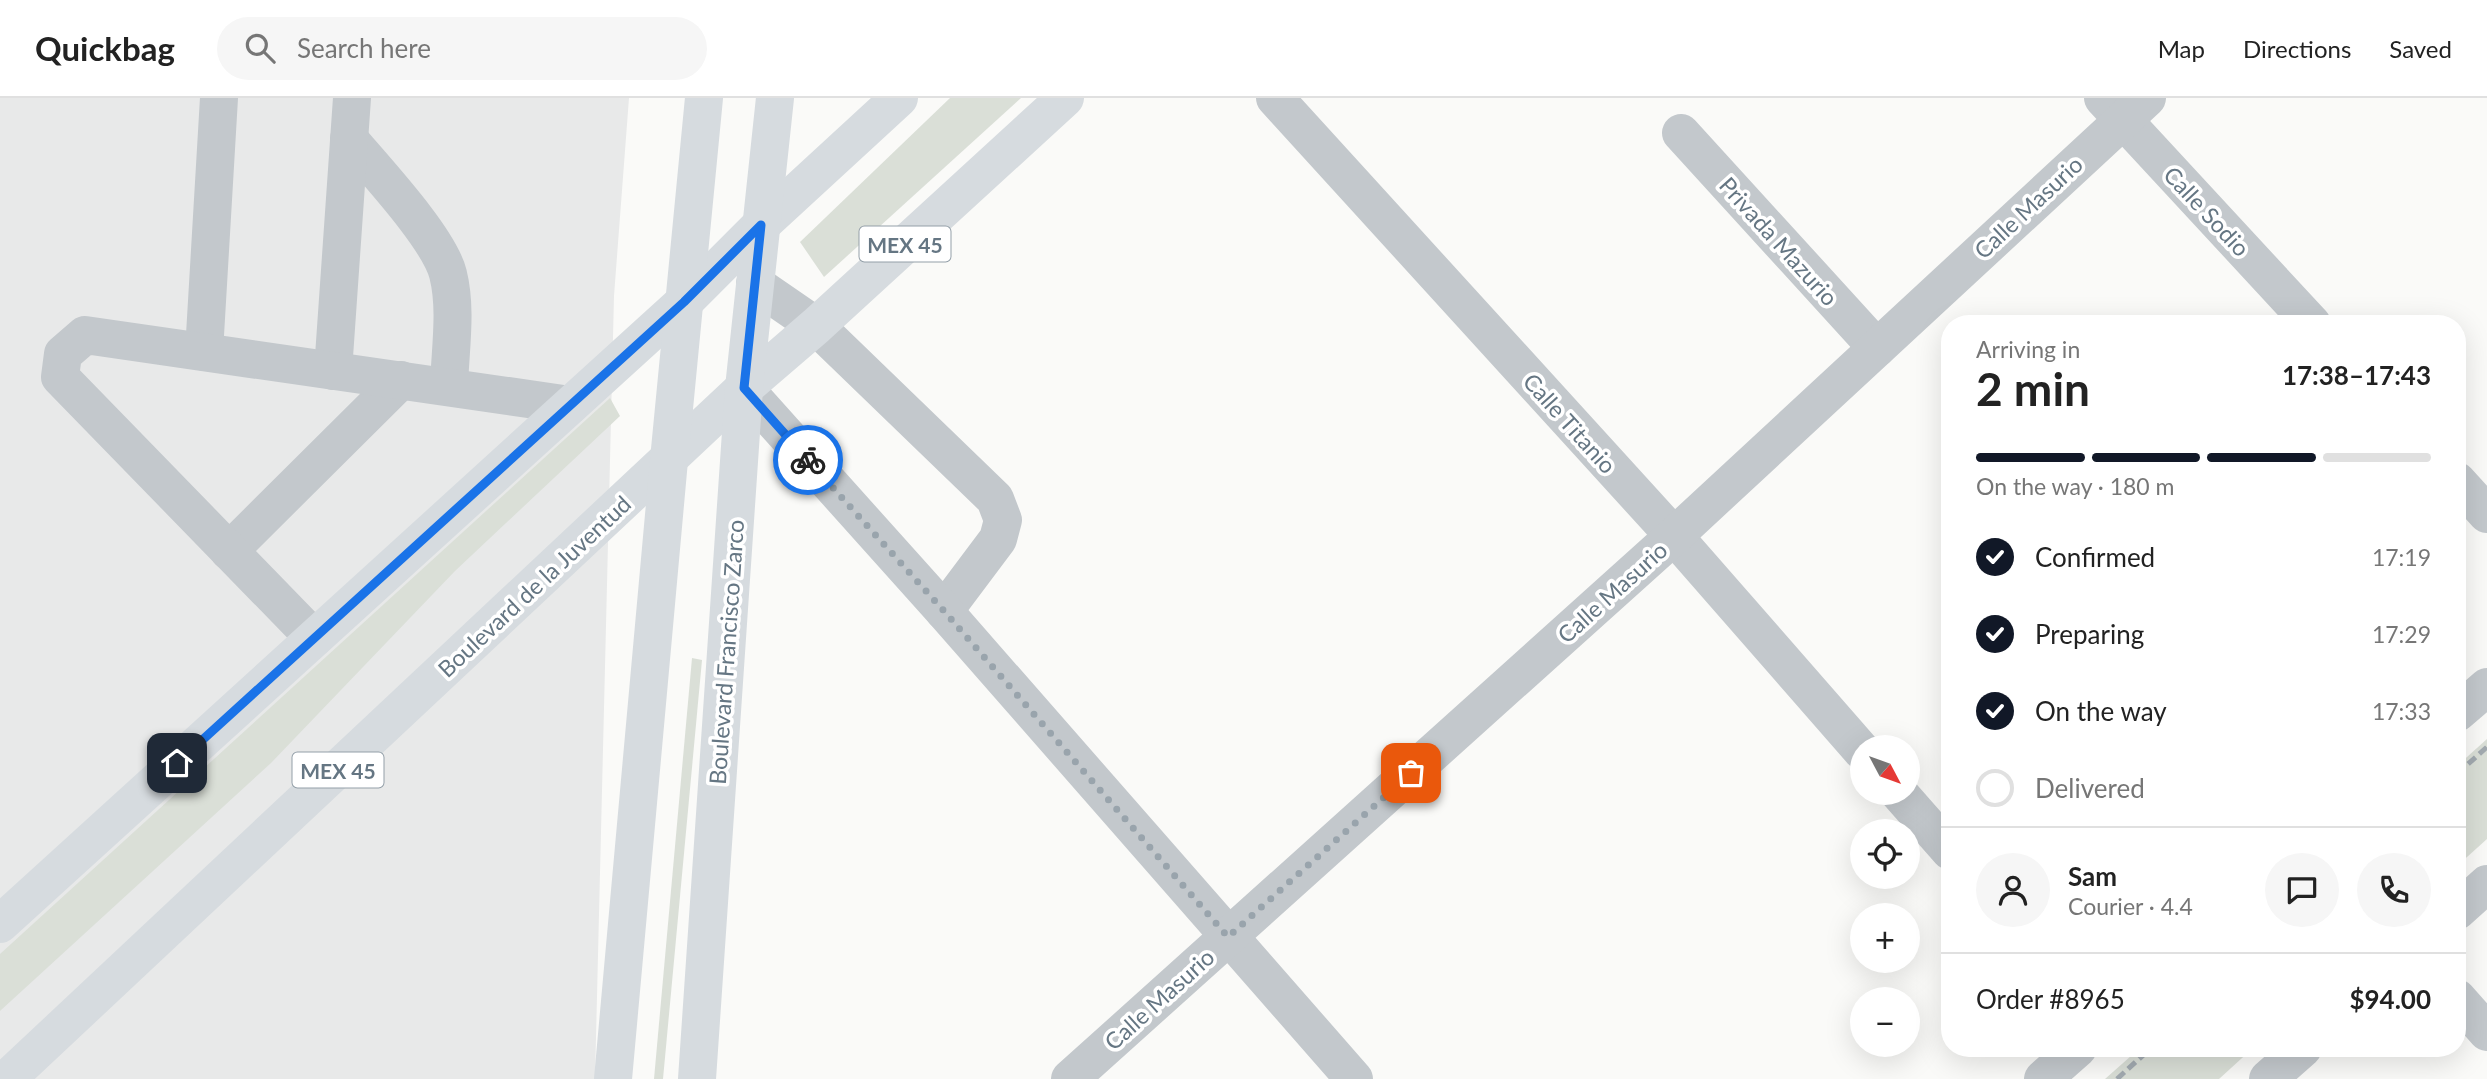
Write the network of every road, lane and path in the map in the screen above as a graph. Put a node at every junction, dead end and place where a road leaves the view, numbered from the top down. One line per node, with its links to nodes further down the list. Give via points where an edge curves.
1 (219, 98): 17 (street)
2 (352, 98): 10 (street)
3 (705, 98): 13 (main road)
4 (775, 98): 11 (main road, Boulevard Francisco Zarco)
5 (899, 98): 11 (main road)
6 (1065, 98): 15 (main road, Boulevard de la Juventud / MEX 45)
7 (1275, 98): 26 (street, Calle Titanio)
8 (2124, 105): 14 (street, Calle Sodio); 16 (street, Calle Masurio)
9 (1681, 133): 16 (street, Privada Mazurio)
10 (349, 139): 18 (street); 20 (street, via 427,234 447,271 452,313)
11 (761, 225): 12 (main road, Boulevard Francisco Zarco); 13 (main road)
12 (755, 284): 15 (street); 21 (main road, Boulevard Francisco Zarco)
13 (684, 302): 22 (main road); 23 (main road)
14 (2304, 315)
15 (816, 326): 21 (main road, Boulevard de la Juventud / MEX 45); 28 (street, via 995,499 1001,510 998,539)
16 (1877, 348): 26 (street, Calle Masurio)
17 (204, 352): 18 (street); 27 (street, via 85,335 63,354 60,377)
18 (333, 371): 19 (street)
19 (401, 380): 20 (street); 27 (street)
20 (449, 387): 22 (street)
21 (744, 388): 23 (main road, Boulevard de la Juventud / MEX 45); 28 (street); 45 (main road, Boulevard Francisco Zarco)
22 (570, 405): 29 (main road)
23 (668, 460): 43 (main road, Boulevard de la Juventud / MEX 45); 44 (main road)
24 (2466, 491): 25 (street)
25 (2487, 514)
26 (1674, 536): 32 (street, Calle Titanio); 38 (street, Calle Masurio)
27 (229, 551): 29 (street)
28 (944, 611): 38 (street)
29 (314, 638): 37 (main road)
30 (2487, 687): 31 (street)
31 (2466, 705)
32 (1850, 737)
33 (1910, 805): 34 (street)
34 (1941, 841)
35 (2487, 884): 36 (street)
36 (2466, 903)
37 (0, 924)
38 (1228, 937): 46 (street, Calle Masurio); 47 (street)
39 (2466, 1008): 40 (street)
40 (2487, 1032)
41 (2068, 1057): 48 (street)
42 (2293, 1057): 49 (street)
43 (7, 1079)
44 (613, 1079)
45 (697, 1079)
46 (1070, 1079)
47 (1354, 1079)
48 (2043, 1079)
49 (2268, 1079)

